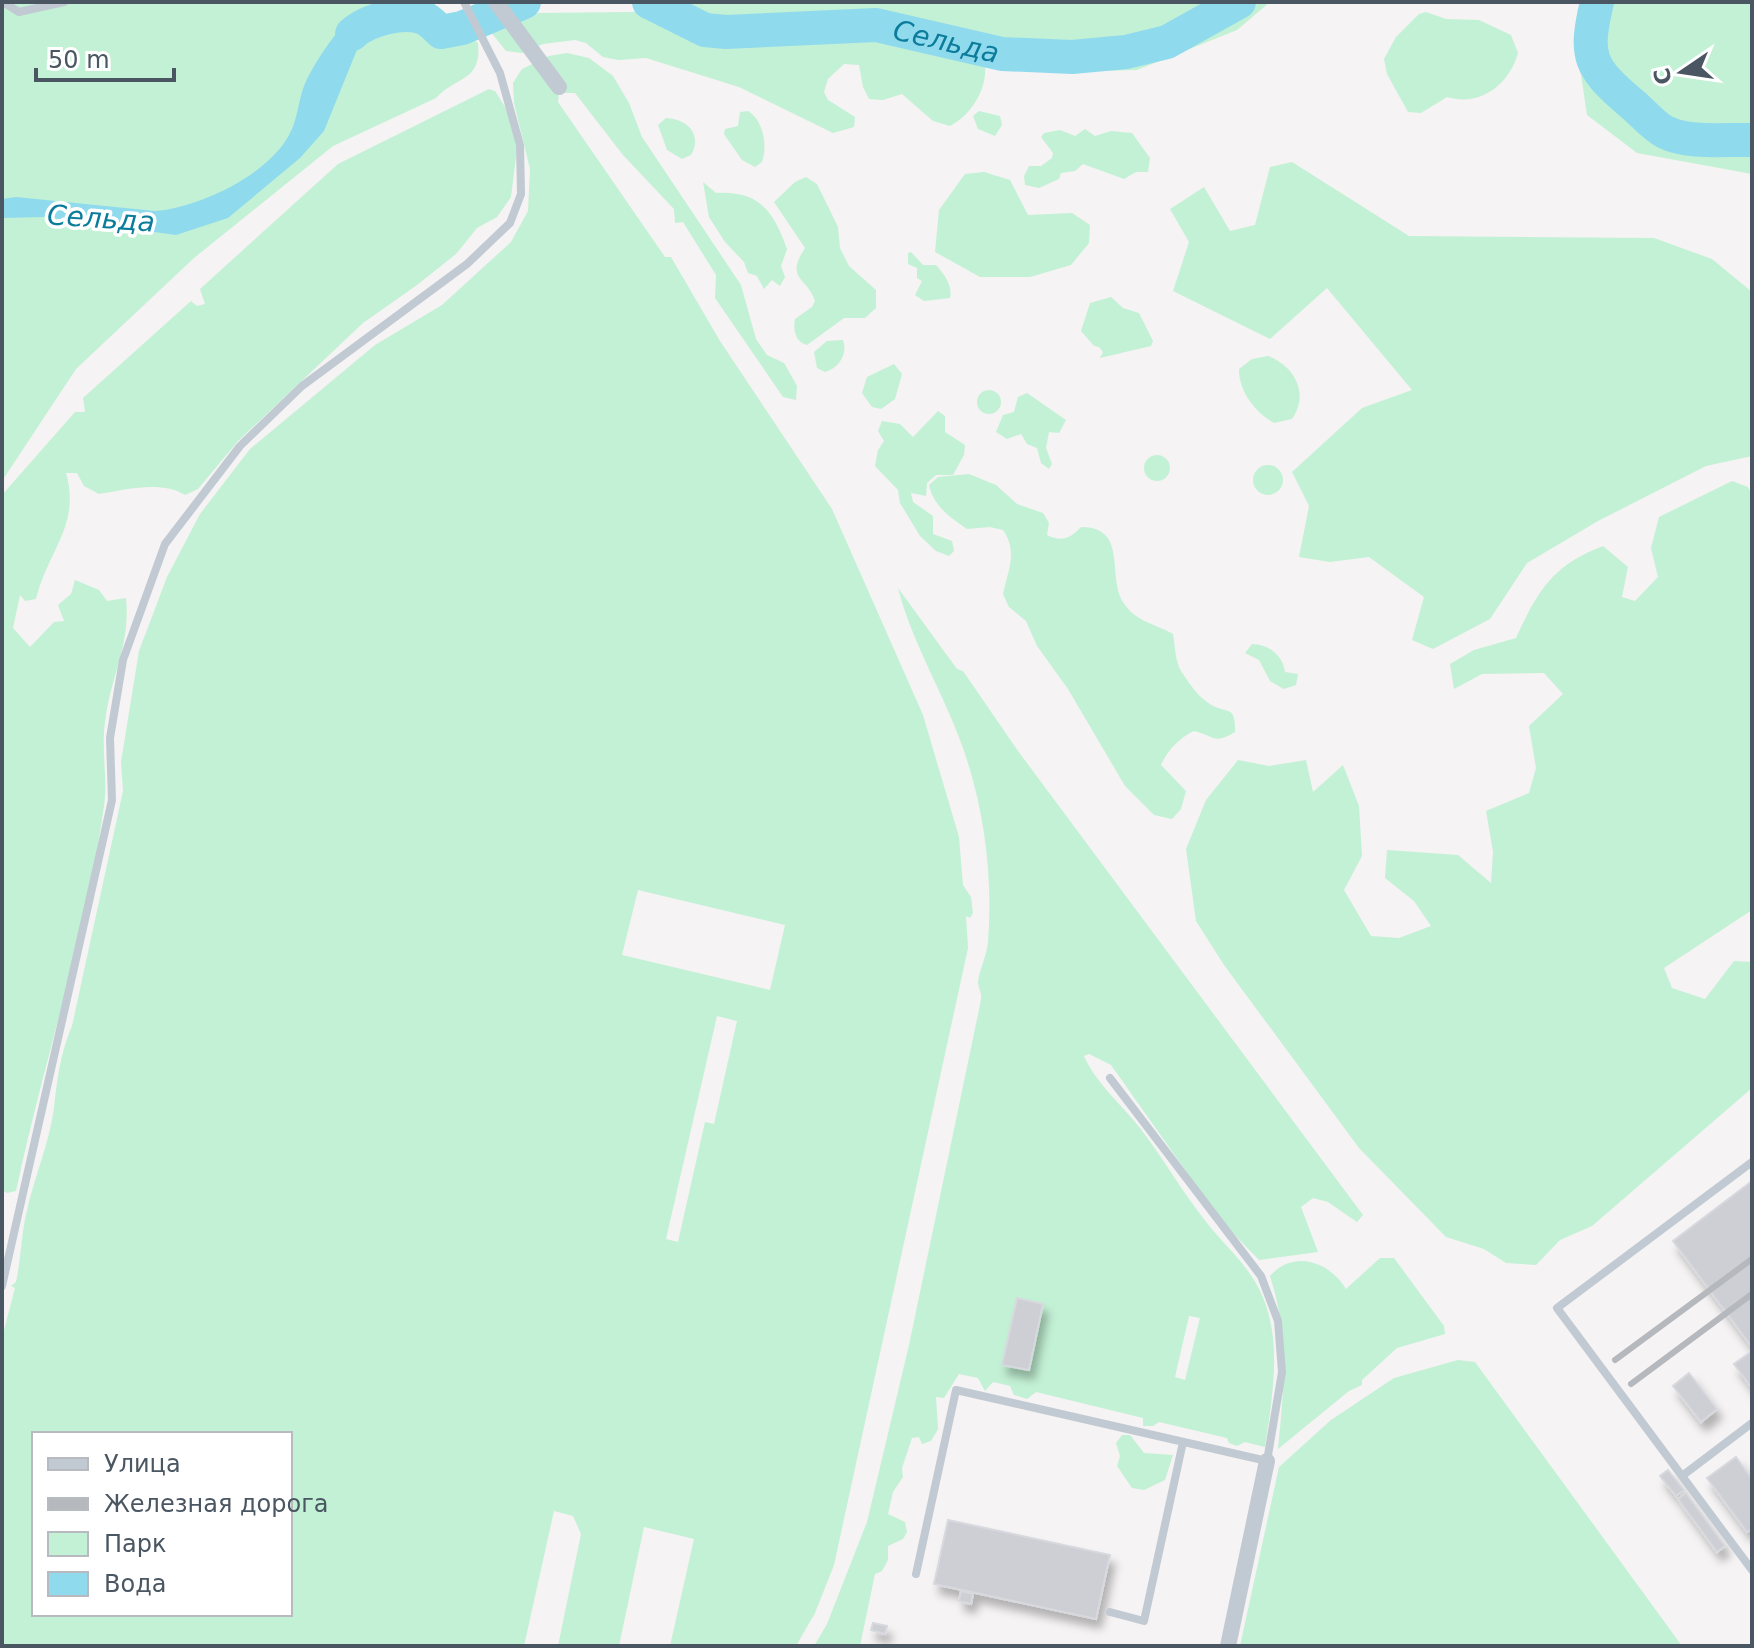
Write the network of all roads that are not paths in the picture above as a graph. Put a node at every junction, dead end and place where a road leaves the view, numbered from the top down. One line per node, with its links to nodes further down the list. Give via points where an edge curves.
1 (3, 2): 2 (lane, via 19,12)
2 (64, 2)
3 (464, 2): 8 (lane, via 500,73 520,145 521,194 510,223 467,264 302,386 240,446 165,544 123,660 110,738 112,800)
4 (496, 2): 5 (street)
5 (559, 87)
6 (1110, 1078): 11 (lane, via 1261,1276 1278,1321 1282,1372)
7 (1752, 1162): 12 (lane, via 1557,1308)
8 (2, 1286)
9 (1752, 1423): 12 (lane)
10 (1183, 1442): 11 (lane); 14 (lane, via 956,1390); 15 (lane, via 1144,1621)
11 (1267, 1461): 16 (street)
12 (1682, 1476): 13 (lane)
13 (1752, 1570)
14 (916, 1574)
15 (1110, 1612)
16 (1228, 1646)

